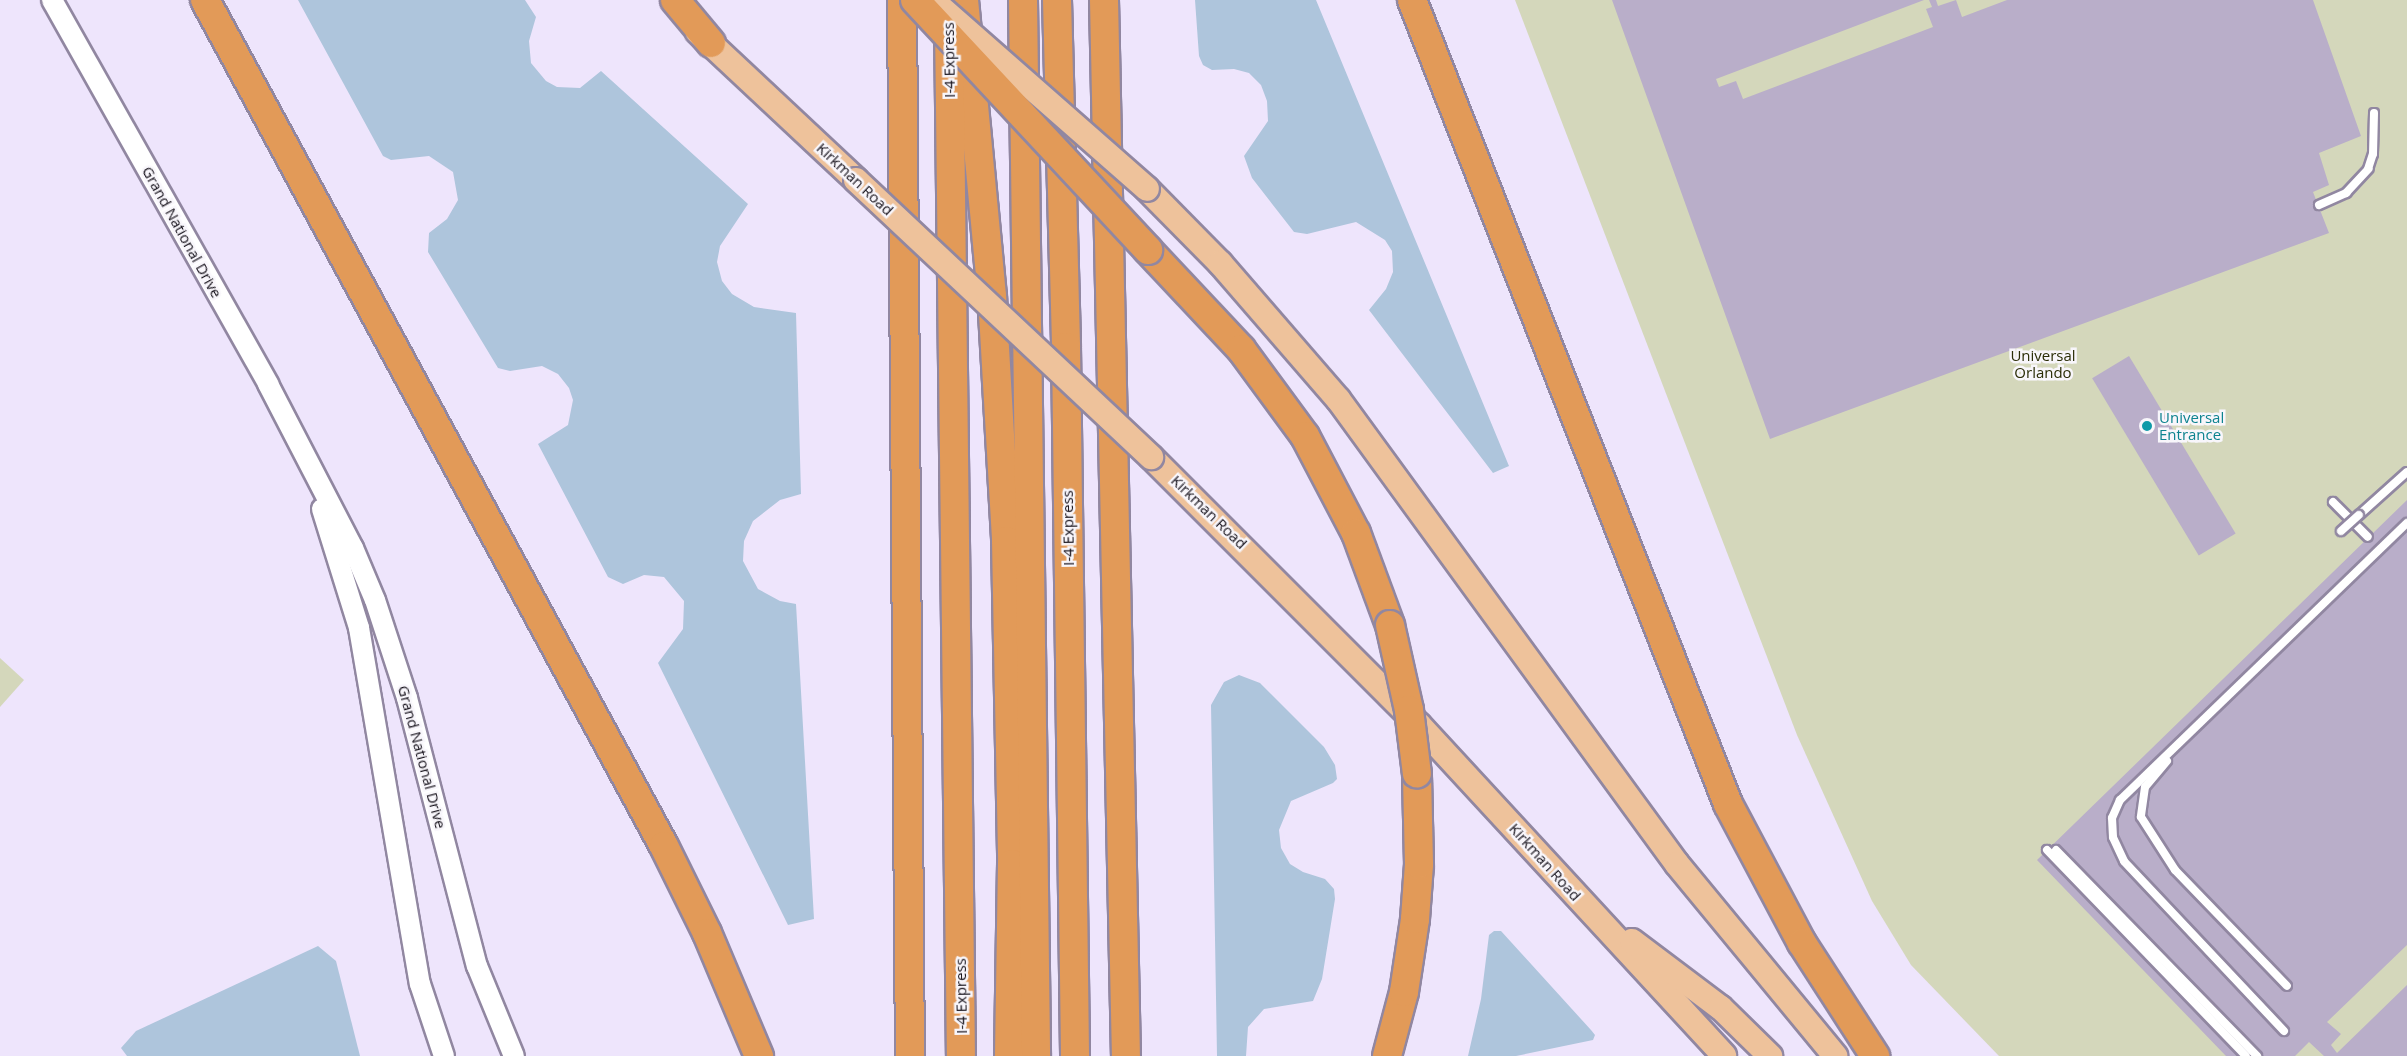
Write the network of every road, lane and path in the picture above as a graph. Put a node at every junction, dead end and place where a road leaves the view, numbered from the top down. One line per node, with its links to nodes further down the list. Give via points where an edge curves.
1 (52, 0): 19 (street, Grand National Drive, via 268,384)
2 (206, 0): 31 (highway, via 664,846 707,933)
3 (662, 0): 15 (main road, Kirkman Road)
4 (675, 0): 15 (highway)
5 (883, 0): 17 (highway)
6 (902, 0): 17 (highway)
7 (915, 0): 38 (highway, bridge, via 1241,348 1305,436 1356,533 1390,625 1409,710 1417,774 1420,828 1415,919 1404,992)
8 (932, 0): 41 (main road, bridge, via 1147,189 1220,263 1338,399 1670,855)
9 (948, 0): 33 (highway, I-4 Express)
10 (964, 0): 34 (highway, via 992,296 1006,541 1012,864)
11 (1023, 0): 35 (highway)
12 (1057, 0): 36 (highway, I-4 Express, via 1066,347)
13 (1104, 0): 37 (highway)
14 (1412, 0): 42 (highway, via 1723,793 1786,916)
15 (711, 43): 26 (main road, Kirkman Road, bridge, via 1151,457 1369,673)
16 (2374, 113): 18 (lane, via 2373,154 2368,169 2346,193)
17 (905, 173): 32 (highway)
18 (2319, 205)
19 (309, 466): 29 (street, Grand National Drive, via 359,628 420,984); 30 (street, Grand National Drive, via 353,548 375,600 407,698 477,966)
20 (2404, 474): 23 (lane, bridge)
21 (2333, 502): 24 (lane)
22 (2407, 522): 25 (lane)
23 (2341, 531)
24 (2368, 537)
25 (2196, 728): 27 (lane, via 2145,787 2141,817 2169,864); 28 (lane, via 2120,800 2112,818 2113,837 2124,861)
26 (1566, 885): 39 (main road, Kirkman Road); 40 (main road, via 1607,922 1721,1008)
27 (2287, 987)
28 (2284, 1031)
29 (444, 1056)
30 (514, 1056)
31 (759, 1056)
32 (910, 1056)
33 (961, 1056)
34 (1009, 1056)
35 (1036, 1056)
36 (1075, 1056)
37 (1126, 1056)
38 (1387, 1056)
39 (1724, 1056)
40 (1770, 1056)
41 (1835, 1056)
42 (1875, 1056)
43 (2246, 1056): 44 (lane, via 2052,850)
44 (2257, 1056)

